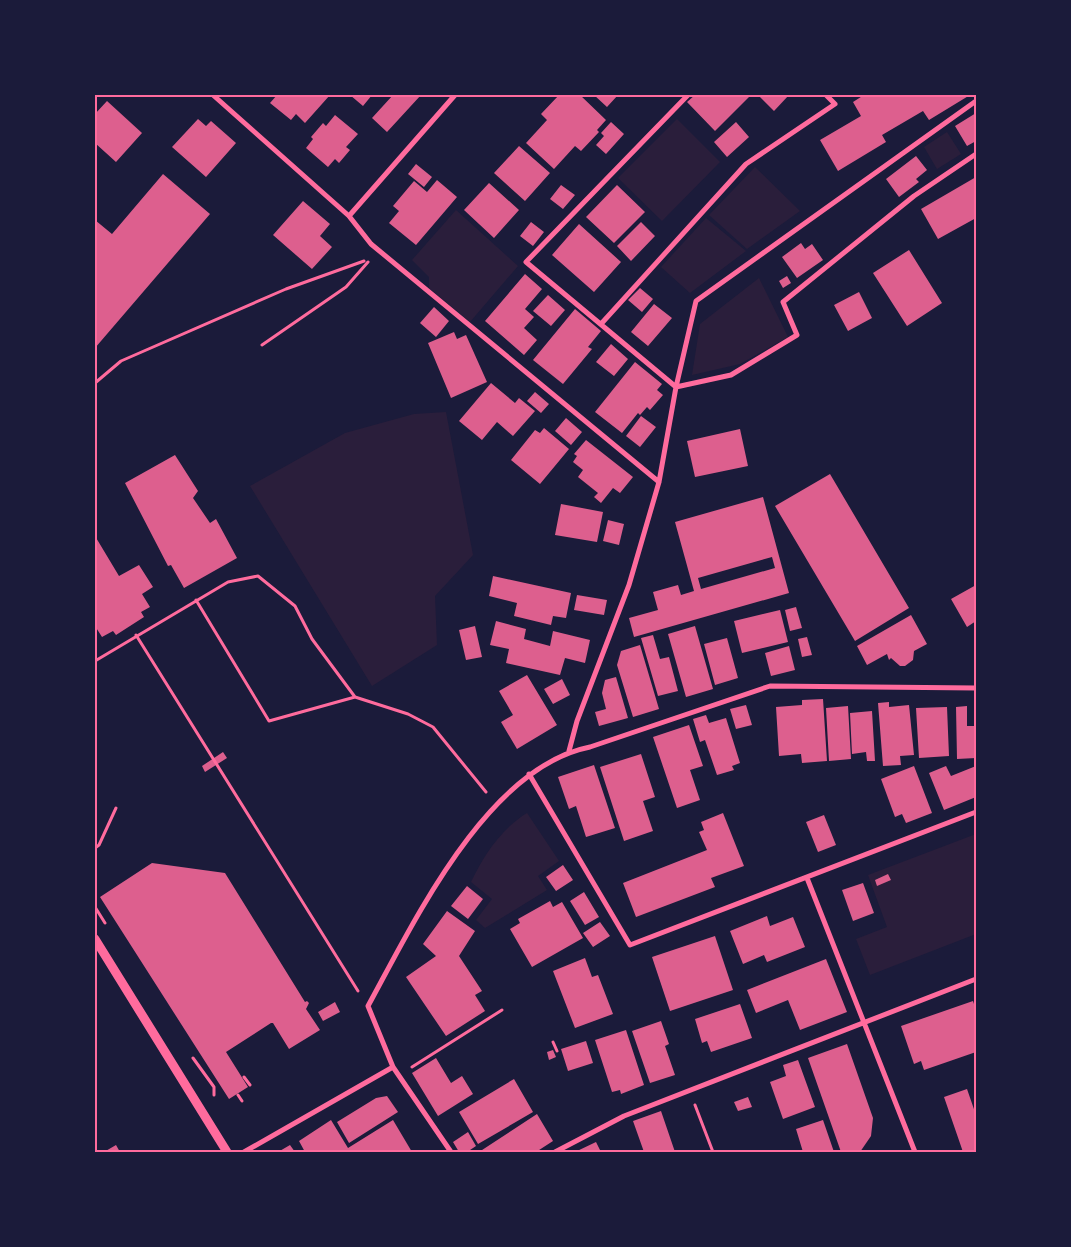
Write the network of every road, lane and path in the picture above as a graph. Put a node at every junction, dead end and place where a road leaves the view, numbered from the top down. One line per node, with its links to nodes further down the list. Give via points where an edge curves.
1 (213, 95): 7 (street)
2 (455, 95): 7 (street)
3 (688, 95): 8 (street, via 526,262)
4 (826, 95): 8 (street, via 835,104 746,164)
5 (976, 101): 11 (street, via 696,302)
6 (976, 154): 11 (street, via 914,196 783,302 797,335 731,375)
7 (348, 216): 12 (street, via 371,244)
8 (601, 324): 11 (street)
9 (262, 345): 10 (path, via 346,287 370,260 286,289 121,362)
10 (95, 383)
11 (676, 387): 12 (street)
12 (659, 482): 18 (street, via 629,585 577,721)
13 (196, 600): 14 (path); 17 (path, via 228,582 258,576 295,606 312,639); 17 (path, via 268,721)
14 (136, 635): 15 (path); 27 (path)
15 (95, 661)
16 (976, 688): 18 (street, via 770,686 590,748)
17 (355, 698): 20 (path, via 408,714 433,728)
18 (569, 751): 19 (street)
19 (529, 774): 20 (street); 24 (street, via 630,945)
20 (498, 806): 27 (street, via 474,829 421,909)
21 (116, 808): 23 (path)
22 (976, 812): 24 (street)
23 (95, 848)
24 (807, 878): 29 (street)
25 (95, 939): 39 (street)
26 (976, 978): 29 (street)
27 (368, 1006): 32 (street)
28 (502, 1010): 33 (path)
29 (865, 1023): 36 (street); 44 (street)
30 (553, 1042): 31 (path)
31 (557, 1050)
32 (393, 1067): 33 (street); 40 (street)
33 (398, 1075): 41 (street)
34 (244, 1078): 35 (path)
35 (250, 1085)
36 (690, 1090): 42 (street, via 624,1116); 43 (path)
37 (238, 1095): 38 (path)
38 (242, 1101)
39 (226, 1152)
40 (244, 1152)
41 (450, 1152)
42 (555, 1152)
43 (713, 1152)
44 (915, 1152)

